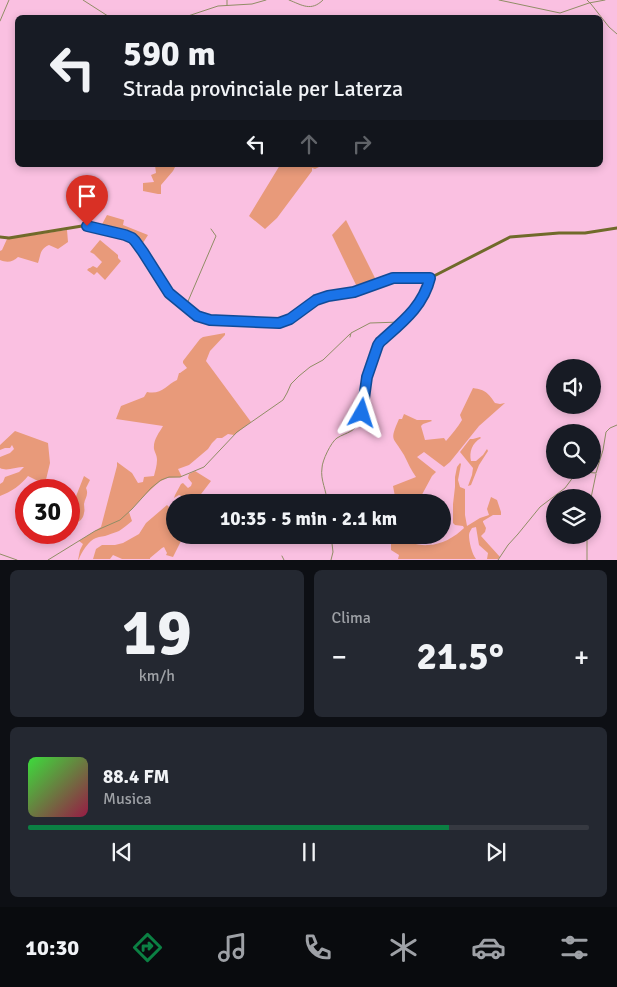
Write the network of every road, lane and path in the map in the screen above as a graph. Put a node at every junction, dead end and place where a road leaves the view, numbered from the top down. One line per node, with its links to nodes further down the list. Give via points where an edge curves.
1 (9, 0): 16 (street)
2 (83, 0): 12 (street)
3 (227, 0): 11 (street)
4 (266, 0): 11 (street)
5 (289, 0): 6 (street, via 310,7)
6 (323, 0)
7 (499, 0): 10 (street, via 560,13)
8 (586, 0): 10 (street)
9 (605, 0): 10 (street)
10 (589, 3): 14 (street)
11 (227, 5): 13 (street)
12 (106, 15)
13 (191, 15)
14 (600, 15)
15 (603, 19): 17 (street)
16 (0, 21)
17 (617, 34)
18 (617, 228): 21 (main road, via 510,237)
19 (211, 229): 22 (street, via 216,236)
20 (0, 237): 22 (main road, via 82,226 125,235 135,241 167,290)
21 (430, 278): 22 (main road, via 393,278 354,292 328,296 279,323 210,320); 23 (street, via 415,308)
22 (186, 307)
23 (401, 322): 27 (street, via 377,348 367,377 357,427 330,445 321,475); 33 (street, via 367,324 299,376 281,401 237,432 204,466 178,478 161,480 120,520)
24 (617, 425): 25 (street, via 606,432)
25 (601, 457)
26 (572, 479): 36 (street, via 540,507)
27 (327, 494)
28 (332, 544): 35 (street)
29 (587, 544): 37 (street)
30 (0, 554): 32 (street)
31 (282, 556): 34 (street)
32 (17, 560)
33 (48, 560)
34 (284, 560)
35 (331, 560)
36 (498, 560)
37 (587, 560)

